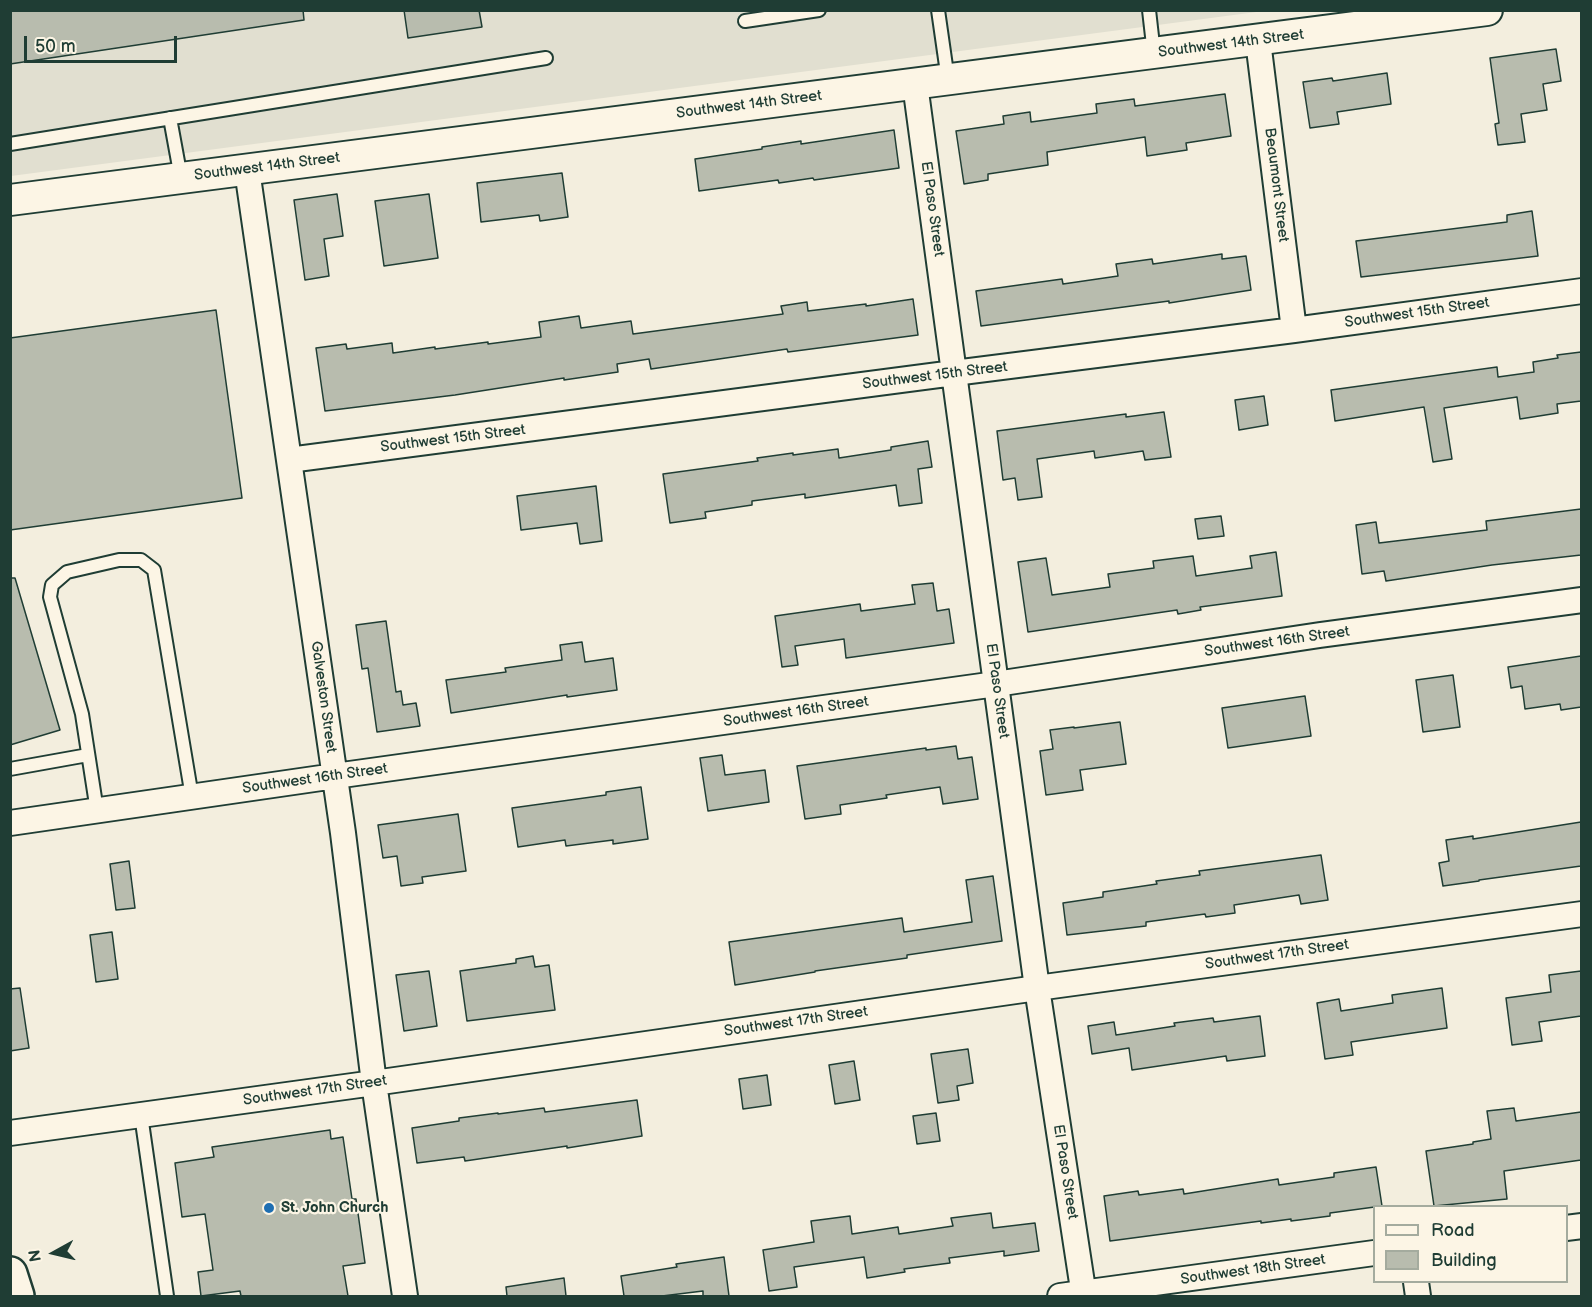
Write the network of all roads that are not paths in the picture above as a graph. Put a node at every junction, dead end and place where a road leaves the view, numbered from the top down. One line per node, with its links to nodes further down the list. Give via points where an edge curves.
1 (819, 10): 6 (lane)
2 (938, 10): 10 (lane)
3 (1149, 10): 8 (lane)
4 (1487, 10): 5 (street, Southwest 14th Street)
5 (1394, 17): 7 (street, Southwest 14th Street)
6 (745, 21)
7 (1258, 41): 8 (street, Southwest 14th Street); 18 (street, Beaumont Street)
8 (1154, 54): 10 (street, Southwest 14th Street)
9 (546, 58): 12 (lane)
10 (948, 80): 11 (street, Southwest 14th Street)
11 (915, 84): 14 (street, Southwest 14th Street); 19 (street, El Paso Street)
12 (170, 118): 13 (lane); 15 (lane)
13 (10, 144)
14 (247, 170): 15 (street, Southwest 14th Street); 20 (street, Galveston Street)
15 (181, 178): 16 (street, Southwest 14th Street)
16 (10, 200)
17 (1581, 291): 18 (street, Southwest 15th Street)
18 (1294, 330): 19 (street, Southwest 15th Street)
19 (954, 373): 20 (street, Southwest 15th Street); 22 (street, El Paso Street)
20 (289, 460): 25 (street, Galveston Street)
21 (1581, 600): 22 (street, Southwest 16th Street)
22 (996, 684): 25 (street, Southwest 16th Street); 30 (street, El Paso Street)
23 (88, 755): 24 (lane); 26 (lane, via 82,714 50,597 52,585 68,572 119,560 141,560 154,570); 27 (lane)
24 (10, 769)
25 (335, 776): 26 (street, Southwest 16th Street); 31 (street, Galveston Street)
26 (192, 797): 27 (street, Southwest 16th Street)
27 (97, 811): 28 (street, Southwest 16th Street)
28 (10, 823)
29 (1581, 914): 30 (street, Southwest 17th Street)
30 (1037, 988): 31 (street, Southwest 17th Street); 36 (street, El Paso Street)
31 (374, 1083): 32 (street, Southwest 17th Street); 39 (street, Galveston Street)
32 (141, 1115): 33 (street, Southwest 17th Street); 38 (lane)
33 (10, 1133)
34 (1373, 1253): 36 (street, Southwest 18th Street)
35 (10, 1274): 37 (main road)
36 (1084, 1295): 40 (street, Southwest 18th Street)
37 (17, 1296)
38 (167, 1296)
39 (405, 1296)
40 (1060, 1296)

